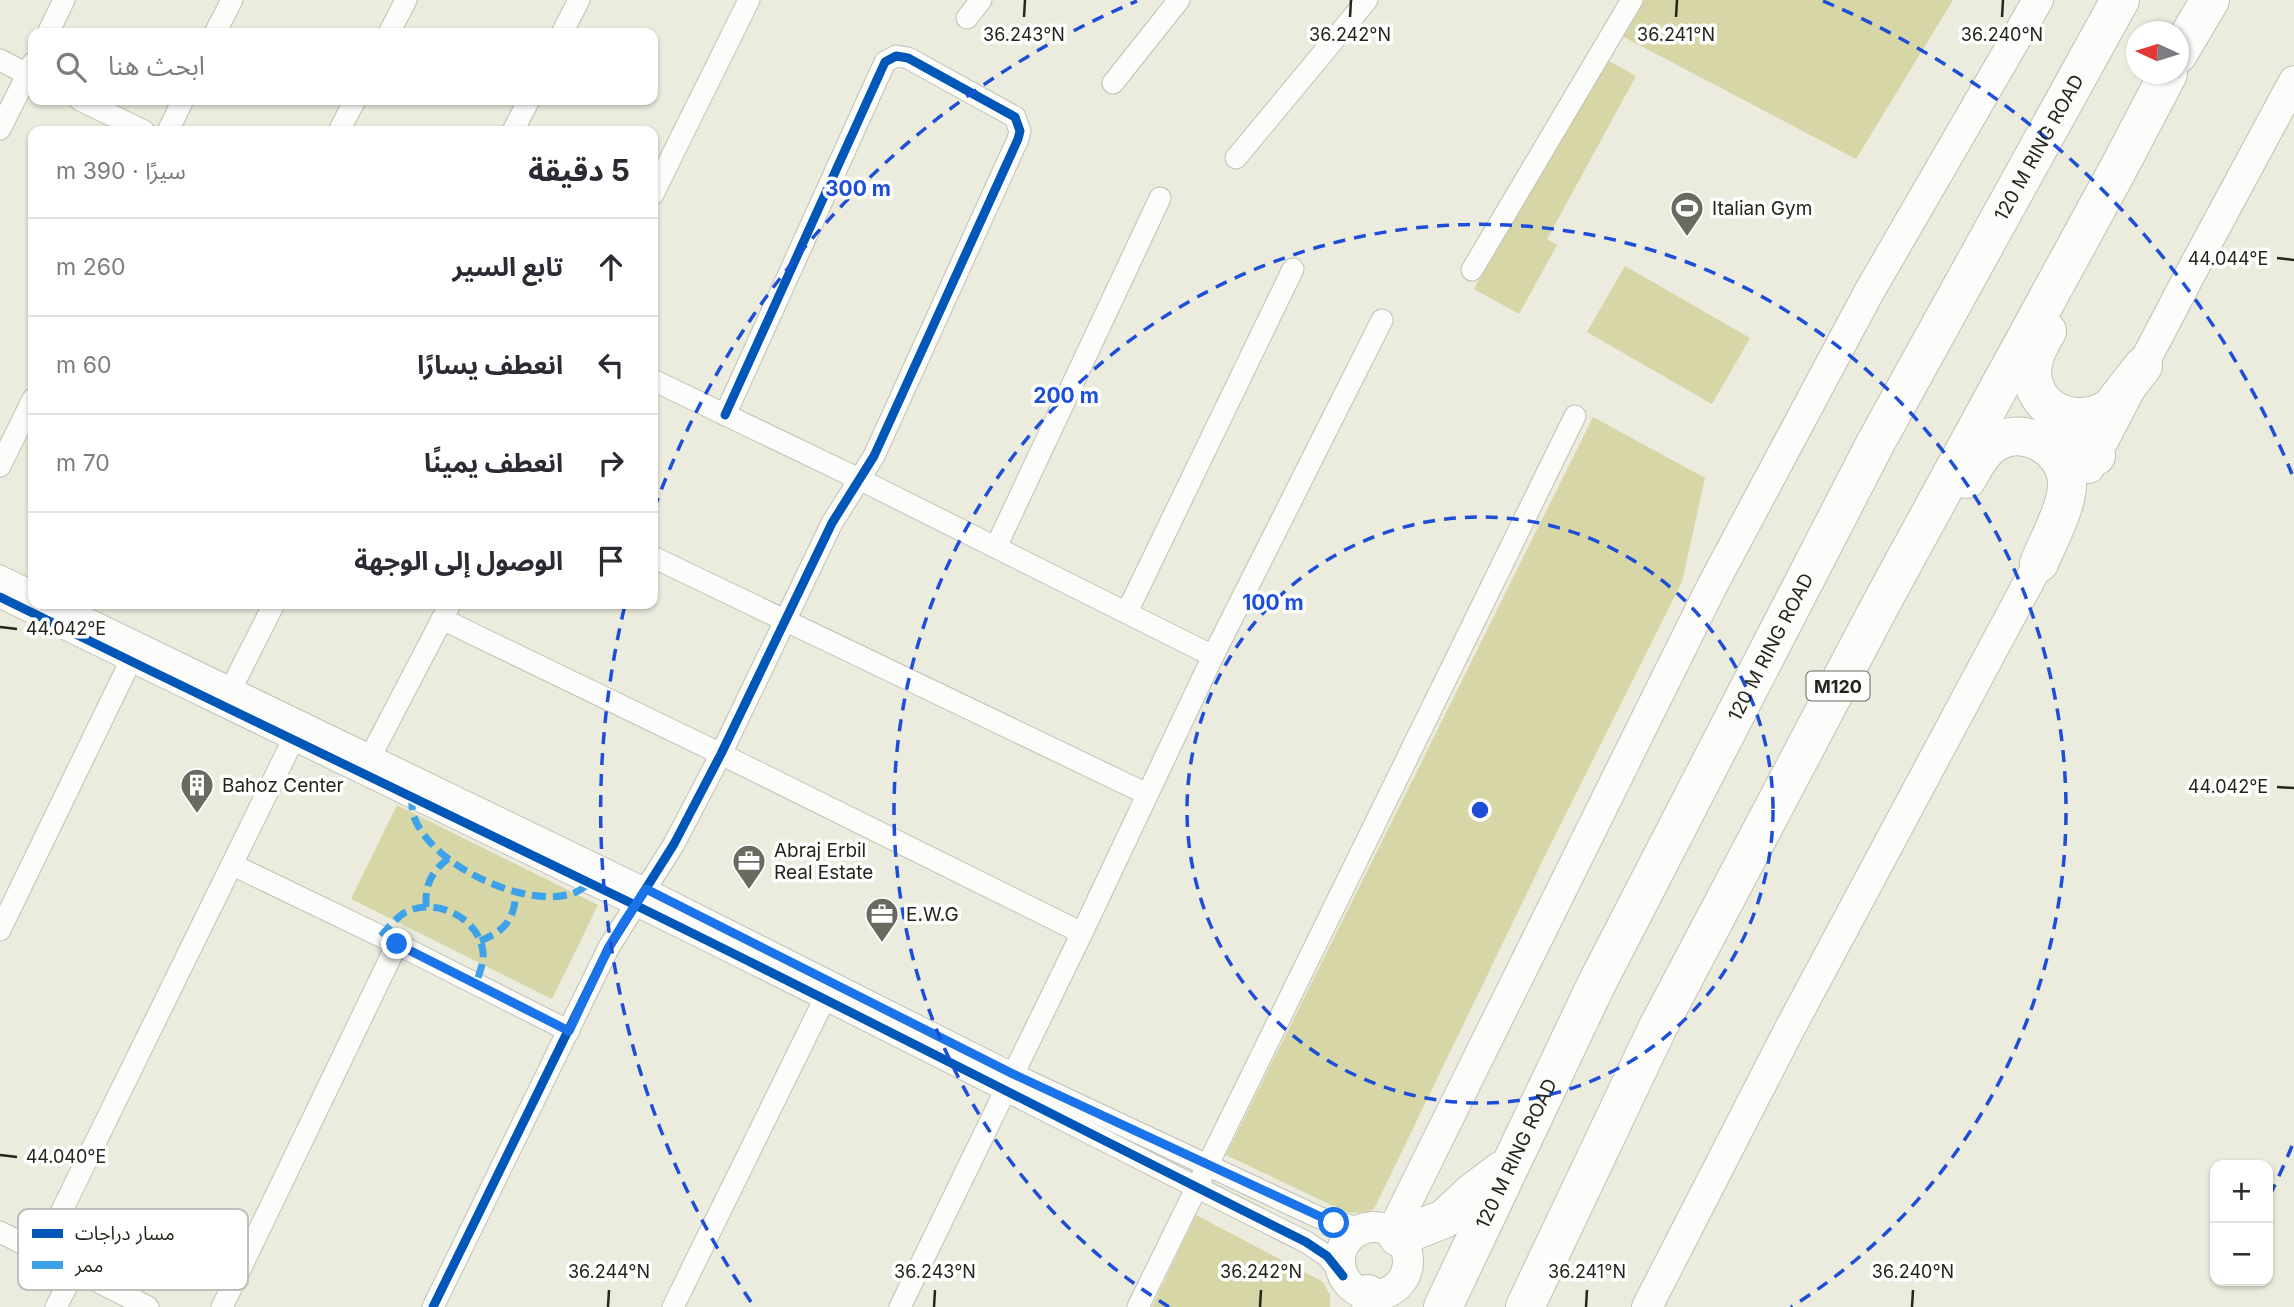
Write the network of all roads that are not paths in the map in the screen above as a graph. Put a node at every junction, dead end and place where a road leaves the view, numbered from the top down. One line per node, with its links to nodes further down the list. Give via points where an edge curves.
1 (64, 0): 14 (street)
2 (232, 0): 15 (street)
3 (406, 0): 16 (street)
4 (579, 0): 17 (street)
5 (749, 0): 36 (street)
6 (981, 0): 13 (street)
7 (1179, 0): 23 (street)
8 (1367, 0): 34 (street)
9 (1632, 0): 39 (street)
10 (2038, 0): 82 (street, via 1870,292 1711,588)
11 (2120, 0): 78 (highway, 120 M RING ROAD, via 1875,444 1596,985)
12 (2210, 0): 18 (highway)
13 (967, 18)
14 (50, 28)
15 (218, 28)
16 (392, 28)
17 (565, 28)
18 (2189, 37)
19 (0, 60): 20 (street)
20 (28, 70)
21 (28, 78): 33 (street)
22 (2294, 81): 41 (street)
23 (1114, 83)
24 (2163, 84): 35 (highway, M120)
25 (90, 105): 29 (street)
26 (181, 105): 30 (street)
27 (352, 105): 31 (street)
28 (526, 105): 32 (street)
29 (134, 126)
30 (170, 126)
31 (342, 126)
32 (516, 126)
33 (0, 129)
34 (1236, 158)
35 (2116, 173): 46 (highway, via 2086,261 2033,364 2033,379 2042,400 2054,410); 56 (highway, M120)
36 (658, 184)
37 (1160, 198): 50 (street)
38 (1293, 269): 60 (street)
39 (1472, 270)
40 (1382, 320): 62 (street)
41 (2143, 366): 46 (highway, via 2105,412); 47 (street)
42 (658, 382): 44 (street)
43 (28, 409): 48 (street)
44 (725, 415): 49 (street); 49 (street, via 882,67 896,56 908,58 1009,112 1020,131 880,443)
45 (1575, 416): 77 (street)
46 (2058, 432): 47 (highway, via 2071,460); 52 (highway, via 2067,489); 56 (highway, via 2036,440 2013,437 1983,452 1949,512)
47 (2096, 456): 52 (street)
48 (0, 466)
49 (859, 479): 50 (street); 61 (street, via 832,523)
50 (996, 547): 60 (street)
51 (658, 559): 61 (street)
52 (2039, 563): 98 (street)
53 (0, 576): 54 (street)
54 (28, 590)
55 (0, 597): 63 (street)
56 (1882, 602): 97 (highway, M120, via 1657,1029)
57 (272, 609): 64 (street)
58 (446, 611): 66 (street); 67 (street)
59 (95, 612): 64 (street)
60 (1127, 612): 62 (street)
61 (785, 621): 66 (street); 68 (street)
62 (1213, 656): 68 (street)
63 (130, 662): 65 (street); 71 (street)
64 (231, 690): 67 (street)
65 (293, 740): 67 (street); 69 (street)
66 (721, 754): 70 (street); 72 (street)
67 (367, 763): 70 (street)
68 (1147, 794): 72 (street)
69 (233, 865): 73 (street); 80 (street)
70 (641, 897): 74 (street); 75 (street, via 609,947); 76 (street)
71 (0, 930)
72 (1082, 933): 76 (street)
73 (397, 944): 75 (street); 84 (street)
74 (824, 1000): 76 (street); 93 (street)
75 (569, 1031): 92 (street)
76 (1009, 1082): 77 (street); 79 (street); 94 (street)
77 (1208, 1165): 79 (street); 82 (street, via 1320,1218)
78 (1508, 1166): 82 (highway, via 1444,1219); 96 (highway, 120 M RING ROAD)
79 (1197, 1187): 88 (street, via 1317,1249); 95 (street)
80 (63, 1209)
81 (0, 1232): 83 (street)
82 (1384, 1233): 88 (street, via 1352,1235 1344,1244 1341,1255); 88 (street, via 1408,1254 1404,1277 1389,1292)
83 (18, 1241)
84 (248, 1253)
85 (65, 1290): 89 (street)
86 (114, 1290): 90 (street)
87 (230, 1290): 91 (street)
88 (1359, 1295)
89 (56, 1307)
90 (148, 1307)
91 (222, 1307)
92 (433, 1307)
93 (673, 1307)
94 (900, 1307)
95 (1138, 1307)
96 (1443, 1307)
97 (1525, 1307)
98 (1647, 1307)

